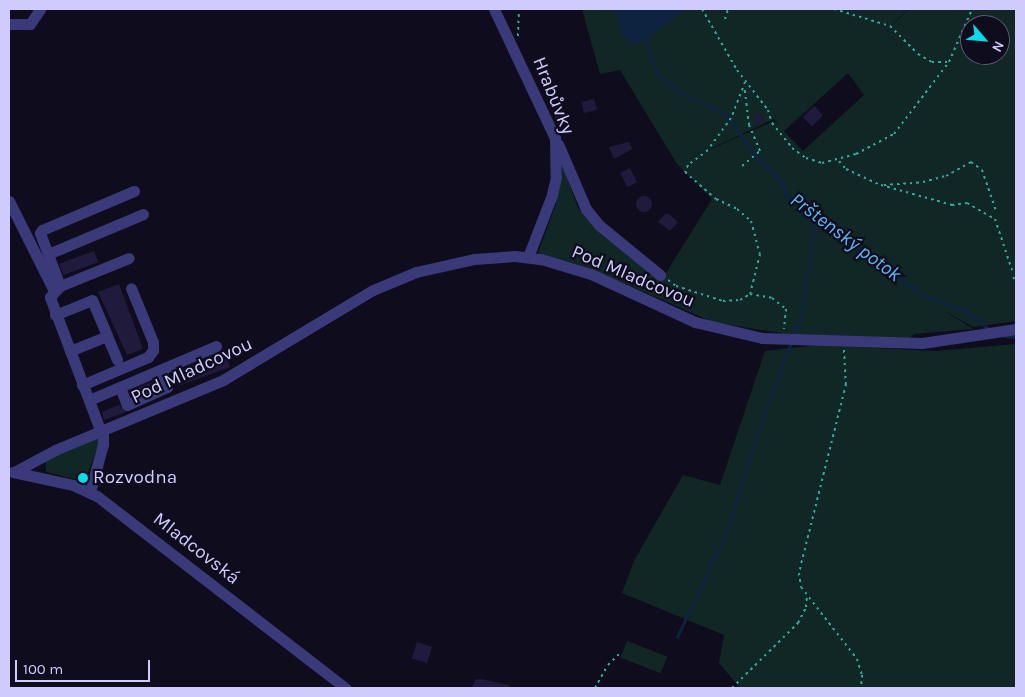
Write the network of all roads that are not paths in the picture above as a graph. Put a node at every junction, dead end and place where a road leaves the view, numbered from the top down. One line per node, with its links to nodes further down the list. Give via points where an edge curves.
1 (494, 9): 4 (street, Hrabůvky)
2 (38, 14): 3 (street, via 30,24)
3 (9, 24)
4 (555, 138): 9 (street, Hrabůvky, via 556,177 552,195); 11 (street, via 586,209 599,225)
5 (134, 191): 8 (street, via 42,230 40,233)
6 (9, 200): 12 (street)
7 (143, 214): 8 (street)
8 (48, 254): 12 (street)
9 (528, 257): 15 (street, Pod Mladcovou, via 591,274 711,327 743,335 922,343); 24 (street, Pod Mladcovou, via 474,259 397,279 238,373)
10 (128, 258): 12 (street)
11 (660, 275)
12 (57, 288): 14 (street, via 50,297)
13 (131, 288): 21 (street, via 153,342 153,350 148,357)
14 (55, 315): 16 (street, via 92,300); 18 (street)
15 (1012, 329)
16 (107, 336): 18 (street); 19 (street)
17 (216, 346): 20 (street)
18 (70, 352): 21 (street)
19 (117, 360)
20 (160, 370): 22 (street); 22 (street, via 167,387 127,405)
21 (82, 385): 23 (street)
22 (120, 387): 23 (street)
23 (88, 400): 24 (street)
24 (101, 429): 25 (street, Pod Mladcovou); 26 (street, via 103,444)
25 (11, 472): 26 (street, Mladcovská, via 44,477)
26 (90, 492): 27 (street, Mladcovská)
27 (345, 688)

